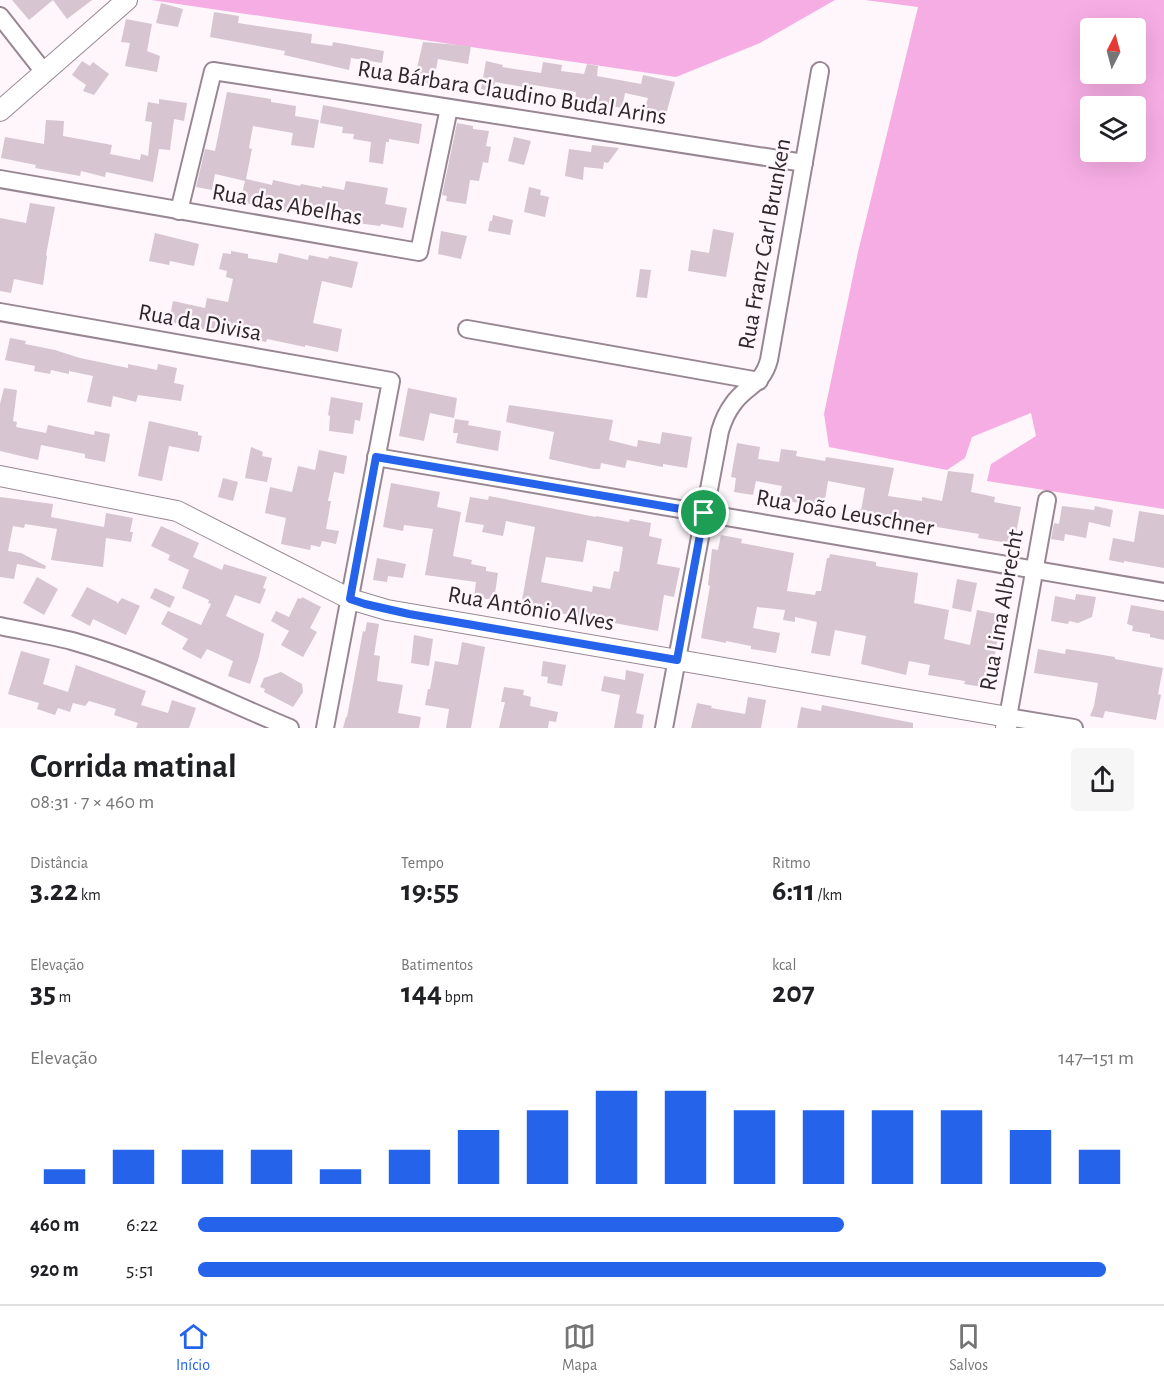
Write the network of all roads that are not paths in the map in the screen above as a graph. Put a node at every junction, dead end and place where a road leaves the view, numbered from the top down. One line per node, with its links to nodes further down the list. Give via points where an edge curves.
1 (127, 0): 4 (street)
2 (0, 16): 4 (street)
3 (820, 71): 7 (street, Rua Franz Carl Brunken)
4 (44, 72): 6 (street)
5 (449, 108): 7 (street, Rua Bárbara Claudino Budal Arins); 9 (street, Rua Bárbara Claudino Budal Arins, via 213,71); 9 (street, Rua das Abelhas, via 419,252)
6 (0, 111)
7 (804, 163): 12 (street, Rua Franz Carl Brunken, via 769,360)
8 (0, 179): 9 (street, Rua das Abelhas)
9 (179, 211)
10 (0, 312): 13 (street, Rua da Divisa, via 391,381)
11 (467, 329): 12 (street)
12 (759, 381): 16 (street, Rua Franz Carl Brunken, via 741,395 725,416)
13 (376, 457): 16 (street, Rua João Leuschner); 19 (street)
14 (0, 476): 19 (street, Rua Antônio Alves, via 177,511)
15 (1047, 500): 17 (street, Rua Lina Albrecht)
16 (704, 513): 17 (street, Rua João Leuschner); 21 (street, Rua Franz Carl Brunken)
17 (1034, 570): 18 (street, Rua João Leuschner); 22 (street, Rua Lina Albrecht)
18 (1164, 592)
19 (350, 599): 21 (street, Rua Antônio Alves, via 409,614); 24 (street)
20 (0, 626): 23 (street, via 91,648)
21 (677, 660): 22 (street, Rua Antônio Alves); 25 (street, Rua Franz Carl Brunken)
22 (1007, 722): 26 (street, Rua Antônio Alves)
23 (290, 728)
24 (326, 728)
25 (664, 728)
26 (1074, 728)

